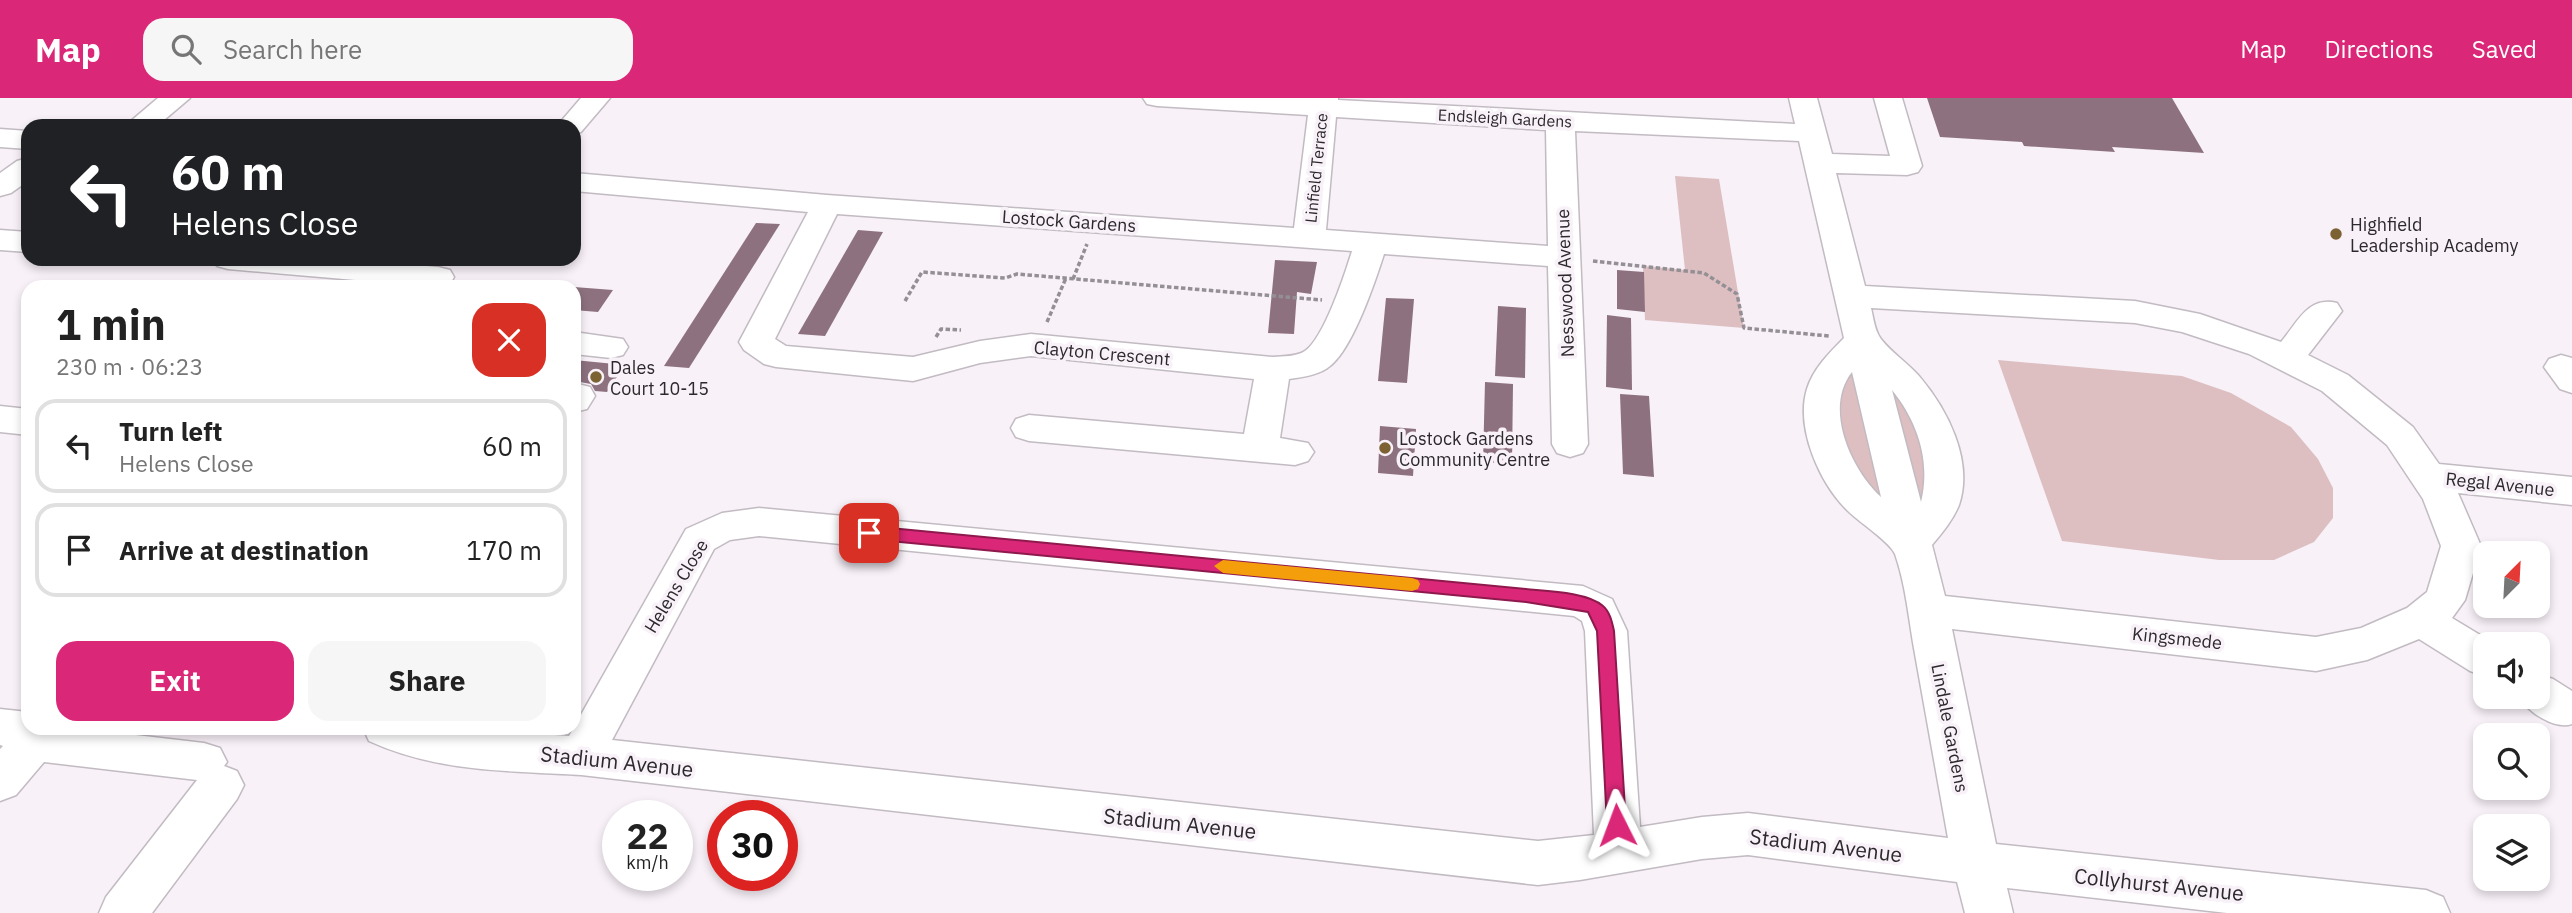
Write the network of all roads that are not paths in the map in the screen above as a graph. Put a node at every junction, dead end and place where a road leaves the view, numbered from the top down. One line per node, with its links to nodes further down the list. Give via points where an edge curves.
1 (176, 98): 7 (street)
2 (1157, 98): 6 (street, Endsleigh Gardens)
3 (1803, 98): 12 (street, Lindale Gardens)
4 (1888, 98): 12 (street, Endsleigh Gardens, via 1907,166)
5 (589, 99): 8 (street)
6 (1323, 103): 9 (street, Endsleigh Gardens); 17 (street, Linfield Terrace)
7 (148, 119)
8 (576, 119)
9 (1560, 122): 12 (street, Endsleigh Gardens); 21 (street, Nesswood Avenue)
10 (0, 138): 11 (street)
11 (21, 140)
12 (1815, 148): 24 (street, Lindale Gardens)
13 (21, 172): 15 (street)
14 (581, 183): 16 (street, Lostock Gardens)
15 (0, 187)
16 (827, 204): 17 (street, Lostock Gardens); 30 (street, Clayton Crescent, via 757,342 776,356 913,369 980,352 1038,346)
17 (1309, 237): 19 (street, Lostock Gardens)
18 (0, 240): 20 (street)
19 (1371, 241): 21 (street, Lostock Gardens); 30 (street, Clayton Crescent, via 1368,259 1321,356 1297,367)
20 (21, 242)
21 (1564, 257): 32 (street, Nesswood Avenue)
22 (327, 266): 23 (street)
23 (440, 274)
24 (1851, 296): 26 (street, Lindale Gardens); 29 (street, Kingsmede, via 2135,312 2188,322)
25 (2325, 311): 29 (street)
26 (1862, 340): 35 (street, Lindale Gardens); 35 (street, via 1914,391 1940,450 1938,509); 35 (street, via 1825,387 1822,409 1826,430 1841,475 1853,493)
27 (581, 344): 28 (street)
28 (611, 347)
29 (2287, 358): 33 (street, Kingsmede, via 2335,383 2400,436)
30 (1273, 369): 31 (street, via 1277,451)
31 (1029, 428)
32 (1570, 443)
33 (2428, 476): 34 (street, Regal Avenue); 37 (street, Kingsmede, via 2461,546 2445,600)
34 (2572, 491)
35 (1911, 544): 36 (street, Lindale Gardens)
36 (1928, 610): 37 (street, Kingsmede, via 2316,654 2367,643); 45 (street, Lindale Gardens)
37 (2422, 620): 38 (street)
38 (2473, 652)
39 (28, 735): 43 (street)
40 (43, 735): 46 (street, via 213,774)
41 (401, 735): 42 (street, Stadium Avenue, via 439,745)
42 (580, 756): 44 (street, Stadium Avenue, via 1538,863); 44 (street, Helens Close, via 700,539 734,524 773,523 1526,595 1594,608 1606,631)
43 (0, 781)
44 (1618, 853): 45 (street, Stadium Avenue, via 1748,834)
45 (1976, 863): 47 (street, Lindale Gardens); 48 (street, Collyhurst Avenue)
46 (123, 913)
47 (1989, 913)
48 (2426, 913)

